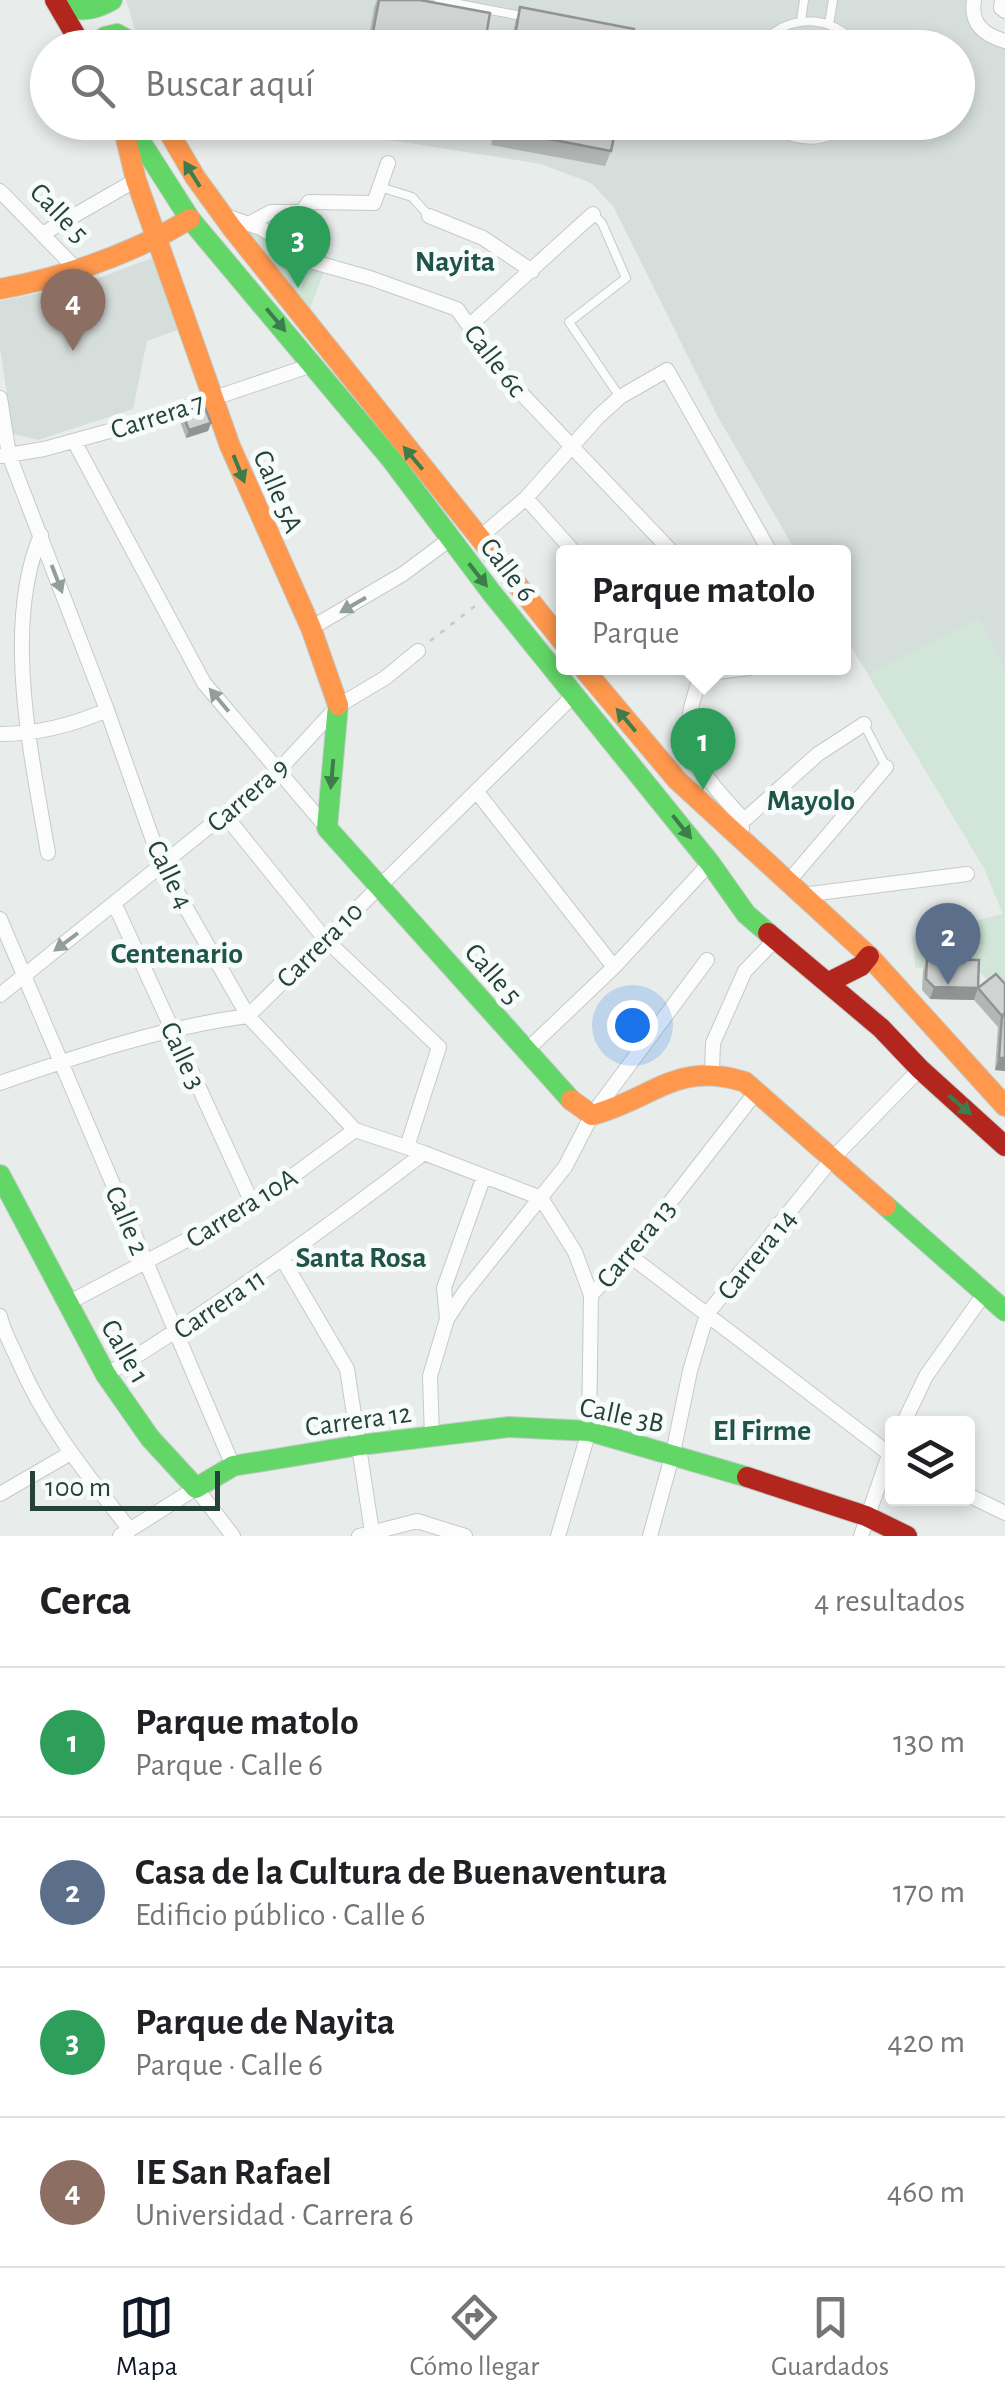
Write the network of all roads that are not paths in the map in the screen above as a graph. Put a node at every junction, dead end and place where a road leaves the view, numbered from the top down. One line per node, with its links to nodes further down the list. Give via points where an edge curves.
1 (56, 0): 2 (main road, via 80,12); 11 (main road)
2 (112, 0)
3 (126, 0): 12 (main road)
4 (438, 0): 8 (lane)
5 (804, 0): 9 (lane)
6 (833, 0): 10 (lane)
7 (974, 0): 15 (street, via 978,28)
8 (532, 18)
9 (800, 21): 10 (lane); 13 (lane)
10 (829, 24): 14 (lane)
11 (73, 30)
12 (135, 30)
13 (774, 30)
14 (840, 30)
15 (1005, 42)
16 (128, 140): 20 (main road, Calle 6)
17 (137, 140): 26 (main road, Calle 6)
18 (172, 140): 24 (main road, Calle 6, one-way to 18)
19 (388, 162): 21 (street)
20 (136, 180): 28 (street); 29 (main road, Calle 5A)
21 (380, 188): 25 (lane, via 412,197); 27 (street, via 374,203 309,202 302,212 271,212)
22 (0, 191): 28 (street, Calle 5)
23 (593, 214): 30 (street); 36 (lane, via 626,278 569,322)
24 (220, 215): 27 (street, Calle 6c); 43 (main road, Calle 6, one-way to 24)
25 (429, 216): 30 (street, via 483,238)
26 (190, 219): 29 (main road); 34 (main road, Calle 6, one-way to 34)
27 (250, 223): 33 (street, Calle 6c, via 310,261 456,310)
28 (44, 233): 31 (street, Calle 5)
29 (158, 240): 31 (main road); 35 (main road, Calle 5A)
30 (532, 270): 33 (street)
31 (80, 272): 32 (main road)
32 (0, 288)
33 (468, 326): 39 (street, Calle 6c)
34 (312, 365): 35 (street, Carrera 7); 44 (main road, Calle 6)
35 (212, 396): 38 (street, Carrera 7); 48 (main road, Calle 5A, one-way to 48, via 256,512)
36 (620, 396): 39 (street); 47 (street, via 667,370)
37 (0, 398): 40 (street, Calle 4)
38 (74, 441): 40 (street, Carrera 7); 62 (street, Calle 5, one-way to 38, via 204,683)
39 (571, 448): 41 (street); 46 (street, Calle 6c)
40 (3, 459): 42 (street, Calle 4)
41 (526, 498): 43 (street); 45 (street)
42 (40, 535): 57 (street, Calle 4, one-way to 57); 60 (street, via 22,604)
43 (479, 538): 49 (main road, Calle 6)
44 (450, 539): 48 (street, one-way to 48); 51 (main road, Calle 6, one-way to 51)
45 (568, 545)
46 (665, 545)
47 (766, 545)
48 (311, 628): 56 (main road, Calle 5A)
49 (556, 633)
50 (418, 651): 56 (street, Carrera 9)
51 (556, 671)
52 (560, 675): 55 (main road, Calle 6, one-way to 55)
53 (596, 675): 66 (main road, one-way to 53, via 678,780)
54 (701, 675): 66 (street, via 690,713 691,752)
55 (575, 694): 63 (street, Carrera 10); 68 (main road, Calle 6, one-way to 68)
56 (338, 706): 62 (street, Carrera 9); 65 (main road, Calle 5A, one-way to 65)
57 (107, 710): 60 (street); 69 (street, Calle 4)
58 (864, 724): 61 (lane); 66 (street, via 818,754)
59 (0, 734): 60 (street)
60 (28, 734): 67 (street)
61 (886, 767): 72 (street)
62 (278, 771): 64 (street, Carrera 9); 65 (street, Calle 5)
63 (477, 792): 71 (street, Carrera 10); 79 (street)
64 (224, 814): 69 (street, Carrera 9); 75 (street)
65 (327, 828): 71 (main road, Calle 5)
66 (740, 829): 68 (main road); 72 (main road)
67 (48, 853)
68 (710, 863): 76 (main road, Calle 6, via 746,914); 79 (street)
69 (162, 866): 73 (street, Carrera 9); 83 (street, Calle 4)
70 (967, 874): 72 (street)
71 (379, 884): 75 (street, Carrera 10); 85 (main road, Calle 5)
72 (795, 889): 77 (main road)
73 (114, 905): 80 (street, Carrera 9, one-way to 80); 84 (street, Calle 3)
74 (0, 919): 80 (street, Calle 2)
75 (325, 938): 83 (street, Carrera 10); 95 (street, via 439,1047)
76 (775, 940): 81 (main road, Calle 6); 87 (street, via 745,971 712,1043)
77 (869, 956): 81 (main road); 91 (main road)
78 (707, 960): 92 (street, Carrera 12)
79 (614, 967): 85 (street)
80 (24, 974): 82 (street, Carrera 9); 86 (street, Calle 2)
81 (830, 982): 88 (main road, Calle 6)
82 (0, 995)
83 (248, 1016): 84 (street); 93 (street, Calle 4)
84 (173, 1032): 86 (street); 101 (street, Calle 3)
85 (528, 1050): 92 (main road, Calle 5, via 572,1102)
86 (61, 1062): 89 (street); 104 (street, Calle 2)
87 (712, 1070): 90 (main road); 92 (main road)
88 (920, 1070): 94 (main road, Calle 6, one-way to 94); 97 (street, Carrera 14)
89 (0, 1083)
90 (756, 1092): 97 (main road); 102 (street, Carrera 13)
91 (1005, 1106)
92 (592, 1115): 100 (street, Carrera 12)
93 (354, 1130): 95 (street, Calle 4); 101 (street, Carrera 10A)
94 (1005, 1146)
95 (406, 1147): 96 (street, Calle 4)
96 (424, 1153): 99 (street, Calle 4); 103 (street, Carrera 11)
97 (831, 1160): 105 (main road); 109 (street, Carrera 14)
98 (0, 1175): 107 (main road, Calle 1)
99 (484, 1176): 100 (street, Calle 4); 110 (street, via 444,1288)
100 (541, 1198): 106 (street); 110 (street, Carrera 12)
101 (253, 1205): 104 (street, Carrera 10A)
102 (629, 1256): 106 (street, Carrera 13); 109 (street)
103 (283, 1260): 112 (street, Carrera 11); 117 (street, via 342,1358)
104 (146, 1263): 107 (street, Carrera 10A); 112 (street, Calle 2)
105 (984, 1294): 108 (main road); 114 (street, via 926,1376)
106 (592, 1295): 115 (street, Carrera 13)
107 (68, 1302): 113 (main road, Calle 1)
108 (1005, 1311)
109 (707, 1314): 118 (street); 119 (street, Carrera 14)
110 (448, 1319): 116 (street, Carrera 12, via 430,1376)
111 (2, 1327): 120 (street)
112 (176, 1333): 113 (street, Carrera 11); 121 (street, Calle 2)
113 (106, 1376): 123 (main road, Calle 1)
114 (907, 1416)
115 (590, 1431): 116 (main road, Calle 3B, via 509,1427); 119 (main road, Calle 3B); 132 (street, Carrera 13)
116 (432, 1437): 117 (main road, Carrera 12)
117 (360, 1445): 121 (main road, Carrera 12); 129 (street)
118 (885, 1448)
119 (672, 1453): 127 (main road, Calle 3B); 133 (street, Carrera 14)
120 (69, 1454): 124 (street); 128 (street)
121 (232, 1466): 123 (main road, Carrera 12)
122 (885, 1468): 127 (street)
123 (196, 1488): 128 (street, Carrera 12); 130 (street, Calle 1)
124 (0, 1494)
125 (975, 1498): 126 (street)
126 (1005, 1513)
127 (863, 1526): 134 (main road, Calle 3B)
128 (124, 1533)
129 (366, 1534): 131 (street, via 417,1522)
130 (234, 1536)
131 (465, 1536)
132 (558, 1536)
133 (650, 1536)
134 (907, 1536)

